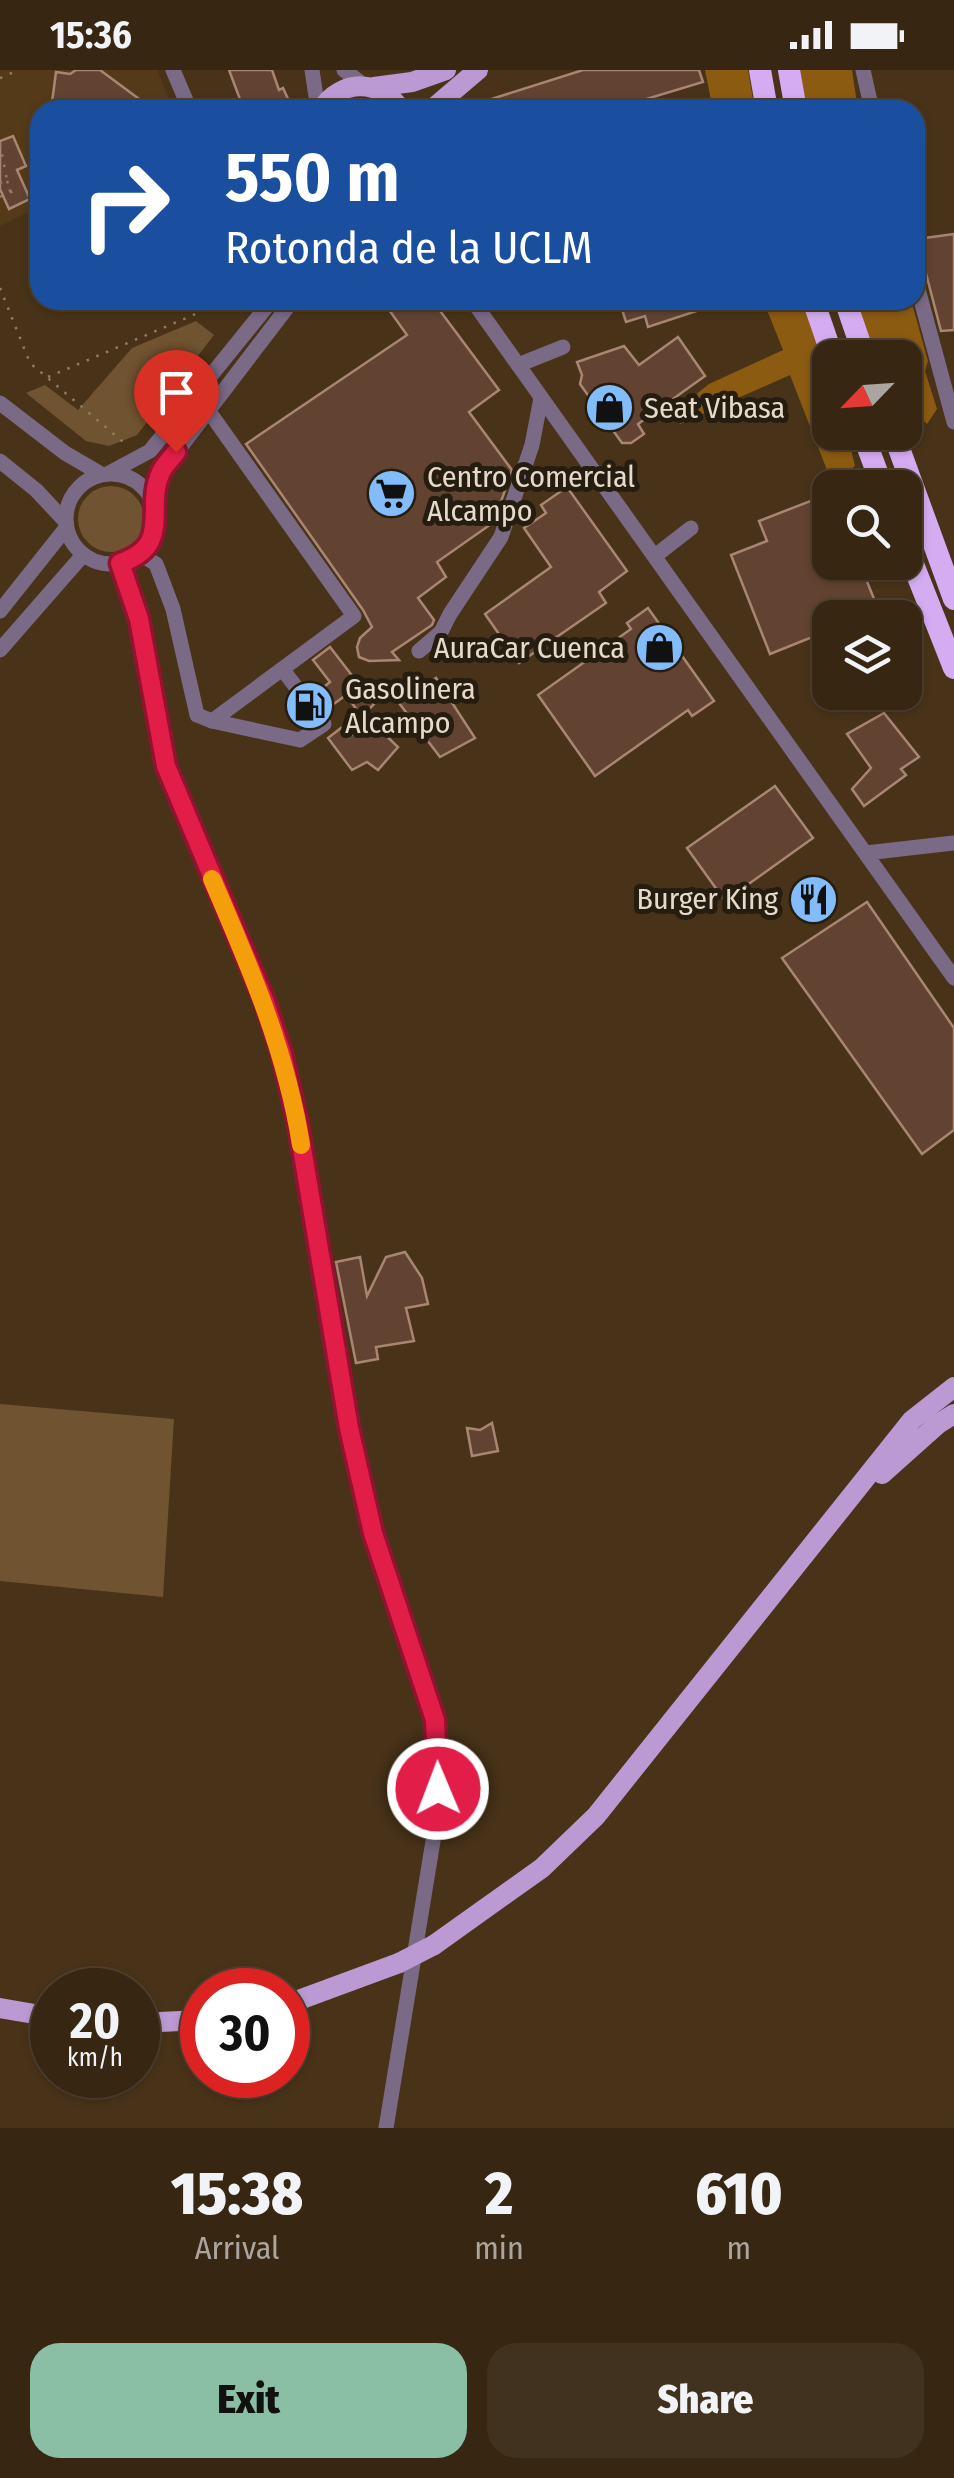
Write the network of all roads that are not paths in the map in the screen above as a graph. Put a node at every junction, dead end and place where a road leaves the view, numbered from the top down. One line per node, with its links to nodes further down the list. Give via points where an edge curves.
1 (172, 70): 10 (street)
2 (312, 70): 11 (street)
3 (344, 70): 9 (street)
4 (446, 70): 9 (main road)
5 (478, 70): 14 (main road)
6 (760, 70): 15 (highway)
7 (789, 70): 16 (highway)
8 (862, 70): 17 (street)
9 (369, 86): 12 (main road, via 337,92); 13 (main road)
10 (186, 100)
11 (318, 100)
12 (329, 100)
13 (393, 100)
14 (443, 100)
15 (765, 100)
16 (794, 100)
17 (870, 100)
18 (263, 310): 35 (street, via 150,451)
19 (285, 310): 30 (street)
20 (479, 310): 27 (street)
21 (817, 310): 24 (highway)
22 (848, 310): 25 (highway)
23 (924, 310): 31 (street)
24 (827, 340)
25 (859, 340)
26 (563, 347): 27 (street)
27 (518, 366): 28 (street)
28 (541, 398): 41 (street); 49 (street, via 501,537 442,632)
29 (0, 403): 35 (street, via 64,453)
30 (208, 410): 36 (street, via 160,474); 51 (street, via 354,616)
31 (954, 422)
32 (900, 450): 43 (highway)
33 (900, 450): 45 (highway)
34 (0, 462): 37 (street)
35 (105, 474): 36 (street, via 137,482); 37 (street, via 72,494)
36 (154, 506): 40 (street, via 153,536)
37 (66, 525): 39 (street); 46 (street)
38 (691, 528): 41 (street)
39 (83, 554): 42 (street); 48 (street)
40 (140, 554): 42 (street); 53 (street, via 156,564 173,609 197,715)
41 (654, 556): 55 (street)
42 (120, 563): 63 (street, via 139,619 166,766 282,1054 364,1495 435,1720 434,1835)
43 (954, 567)
44 (919, 580): 47 (highway)
45 (954, 599)
46 (0, 612)
47 (934, 621): 50 (highway); 52 (highway)
48 (0, 650)
49 (419, 651)
50 (954, 668)
51 (283, 670): 53 (street); 53 (street, via 324,724 300,740)
52 (954, 675)
53 (212, 721)
54 (954, 843): 55 (street)
55 (866, 853): 56 (street)
56 (954, 978)
57 (954, 1387): 59 (main road, via 912,1420)
58 (954, 1414): 59 (main road)
59 (844, 1509): 60 (main road, bridge, via 596,1816 542,1868 434,1946)
60 (310, 1996)
61 (0, 2008): 62 (main road)
62 (30, 2013)
63 (386, 2128)

